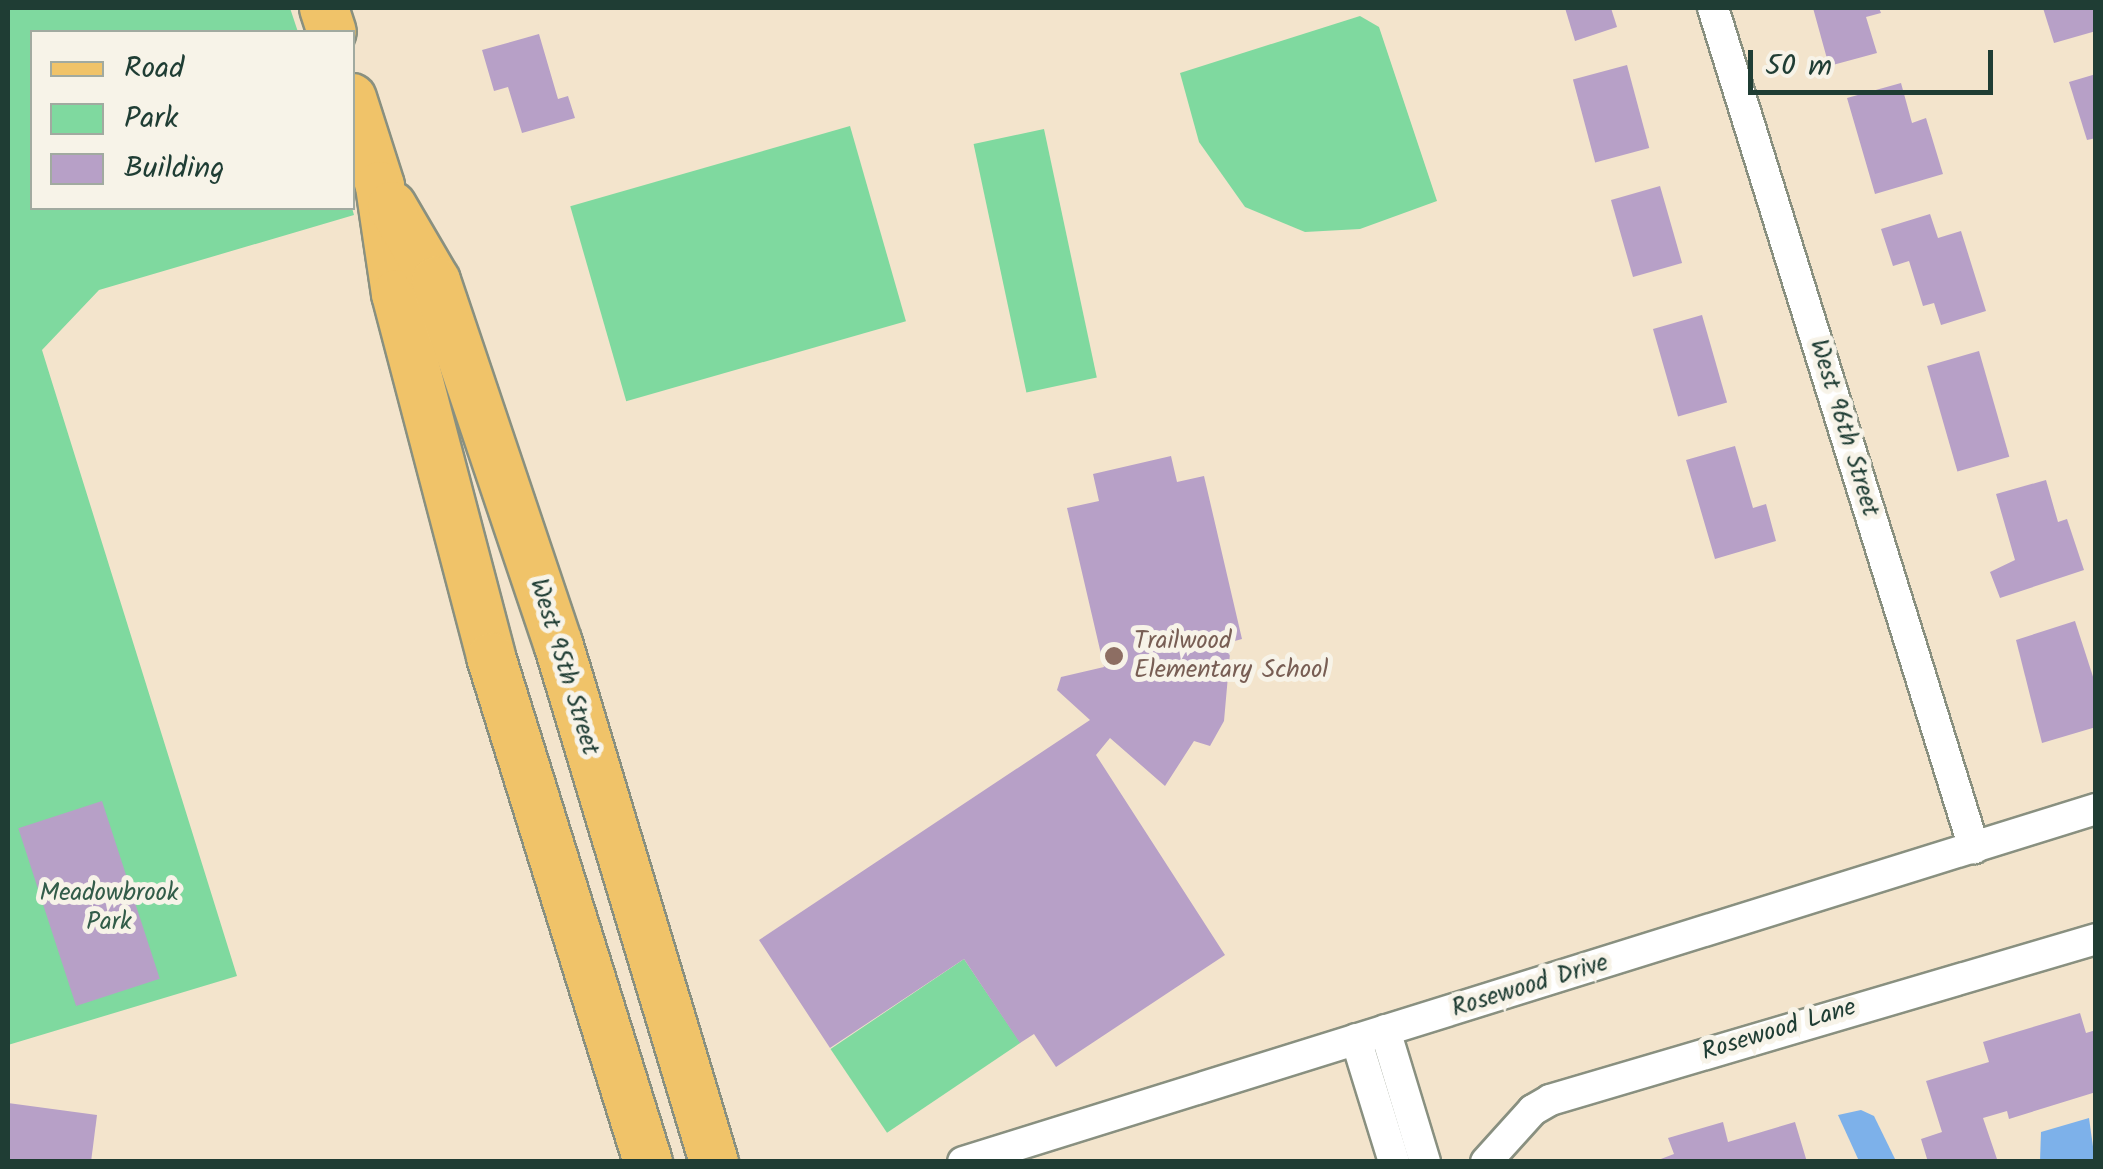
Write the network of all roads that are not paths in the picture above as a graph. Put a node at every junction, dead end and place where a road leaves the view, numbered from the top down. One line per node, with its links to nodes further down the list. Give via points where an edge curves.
1 (1713, 8): 5 (street, West 96th Street)
2 (355, 107): 3 (main road, West 95th Street)
3 (380, 186): 8 (main road, West 95th Street, via 396,294 491,657); 9 (main road, West 95th Street, via 436,281 558,643)
4 (2096, 809): 5 (street, Rosewood Drive)
5 (1974, 848): 7 (street, Rosewood Drive)
6 (2096, 939): 13 (street, Rosewood Lane, via 1550,1100)
7 (1371, 1035): 10 (street, Rosewood Drive); 11 (street); 12 (street)
8 (648, 1162)
9 (714, 1162)
10 (964, 1162)
11 (1394, 1162)
12 (1425, 1162)
13 (1486, 1162)

